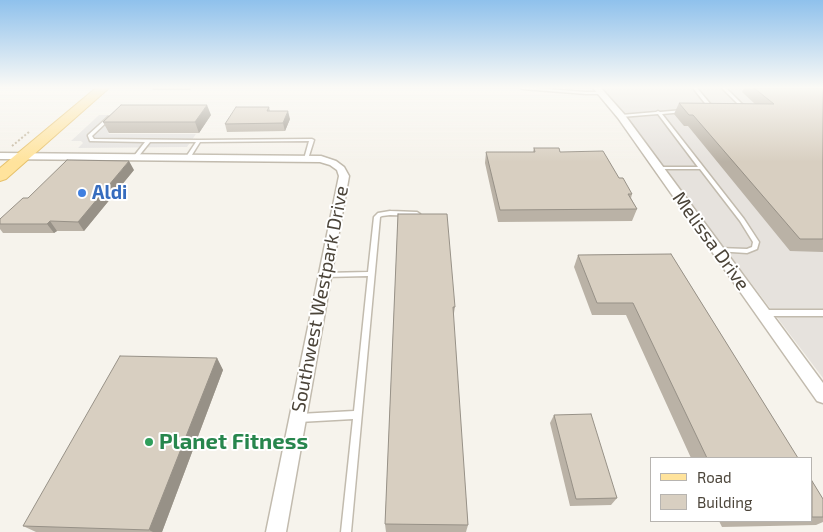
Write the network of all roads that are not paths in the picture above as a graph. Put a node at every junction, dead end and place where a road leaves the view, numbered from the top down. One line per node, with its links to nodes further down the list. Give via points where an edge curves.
1 (74, 113): 10 (main road)
2 (618, 113): 5 (street, Melissa Drive)
3 (650, 113): 5 (lane)
4 (659, 113): 15 (lane)
5 (621, 116): 14 (street, Melissa Drive)
6 (109, 118): 7 (lane, via 90,136 92,140)
7 (149, 140): 8 (lane); 11 (lane)
8 (199, 141): 12 (lane); 13 (lane, via 312,140)
9 (0, 156): 10 (street, Southwest Westpark Drive)
10 (23, 156): 11 (street, Southwest Westpark Drive); 16 (main road)
11 (136, 156): 12 (street, Southwest Westpark Drive)
12 (188, 157): 13 (street, Southwest Westpark Drive)
13 (306, 159): 20 (street, Southwest Westpark Drive, via 333,163 344,176)
14 (659, 168): 15 (lane); 18 (street, Melissa Drive)
15 (702, 168): 18 (lane, via 756,242 756,248 747,251)
16 (0, 176)
17 (417, 214): 19 (lane, via 390,213 377,217)
18 (718, 250): 21 (street, Melissa Drive)
19 (372, 274): 20 (lane); 24 (lane)
20 (325, 275): 25 (street, Southwest Westpark Drive)
21 (763, 313): 22 (lane); 23 (street, Melissa Drive)
22 (823, 313)
23 (823, 396)
24 (358, 416): 25 (lane); 27 (lane)
25 (298, 418): 26 (street, Southwest Westpark Drive)
26 (276, 532)
27 (346, 532)

